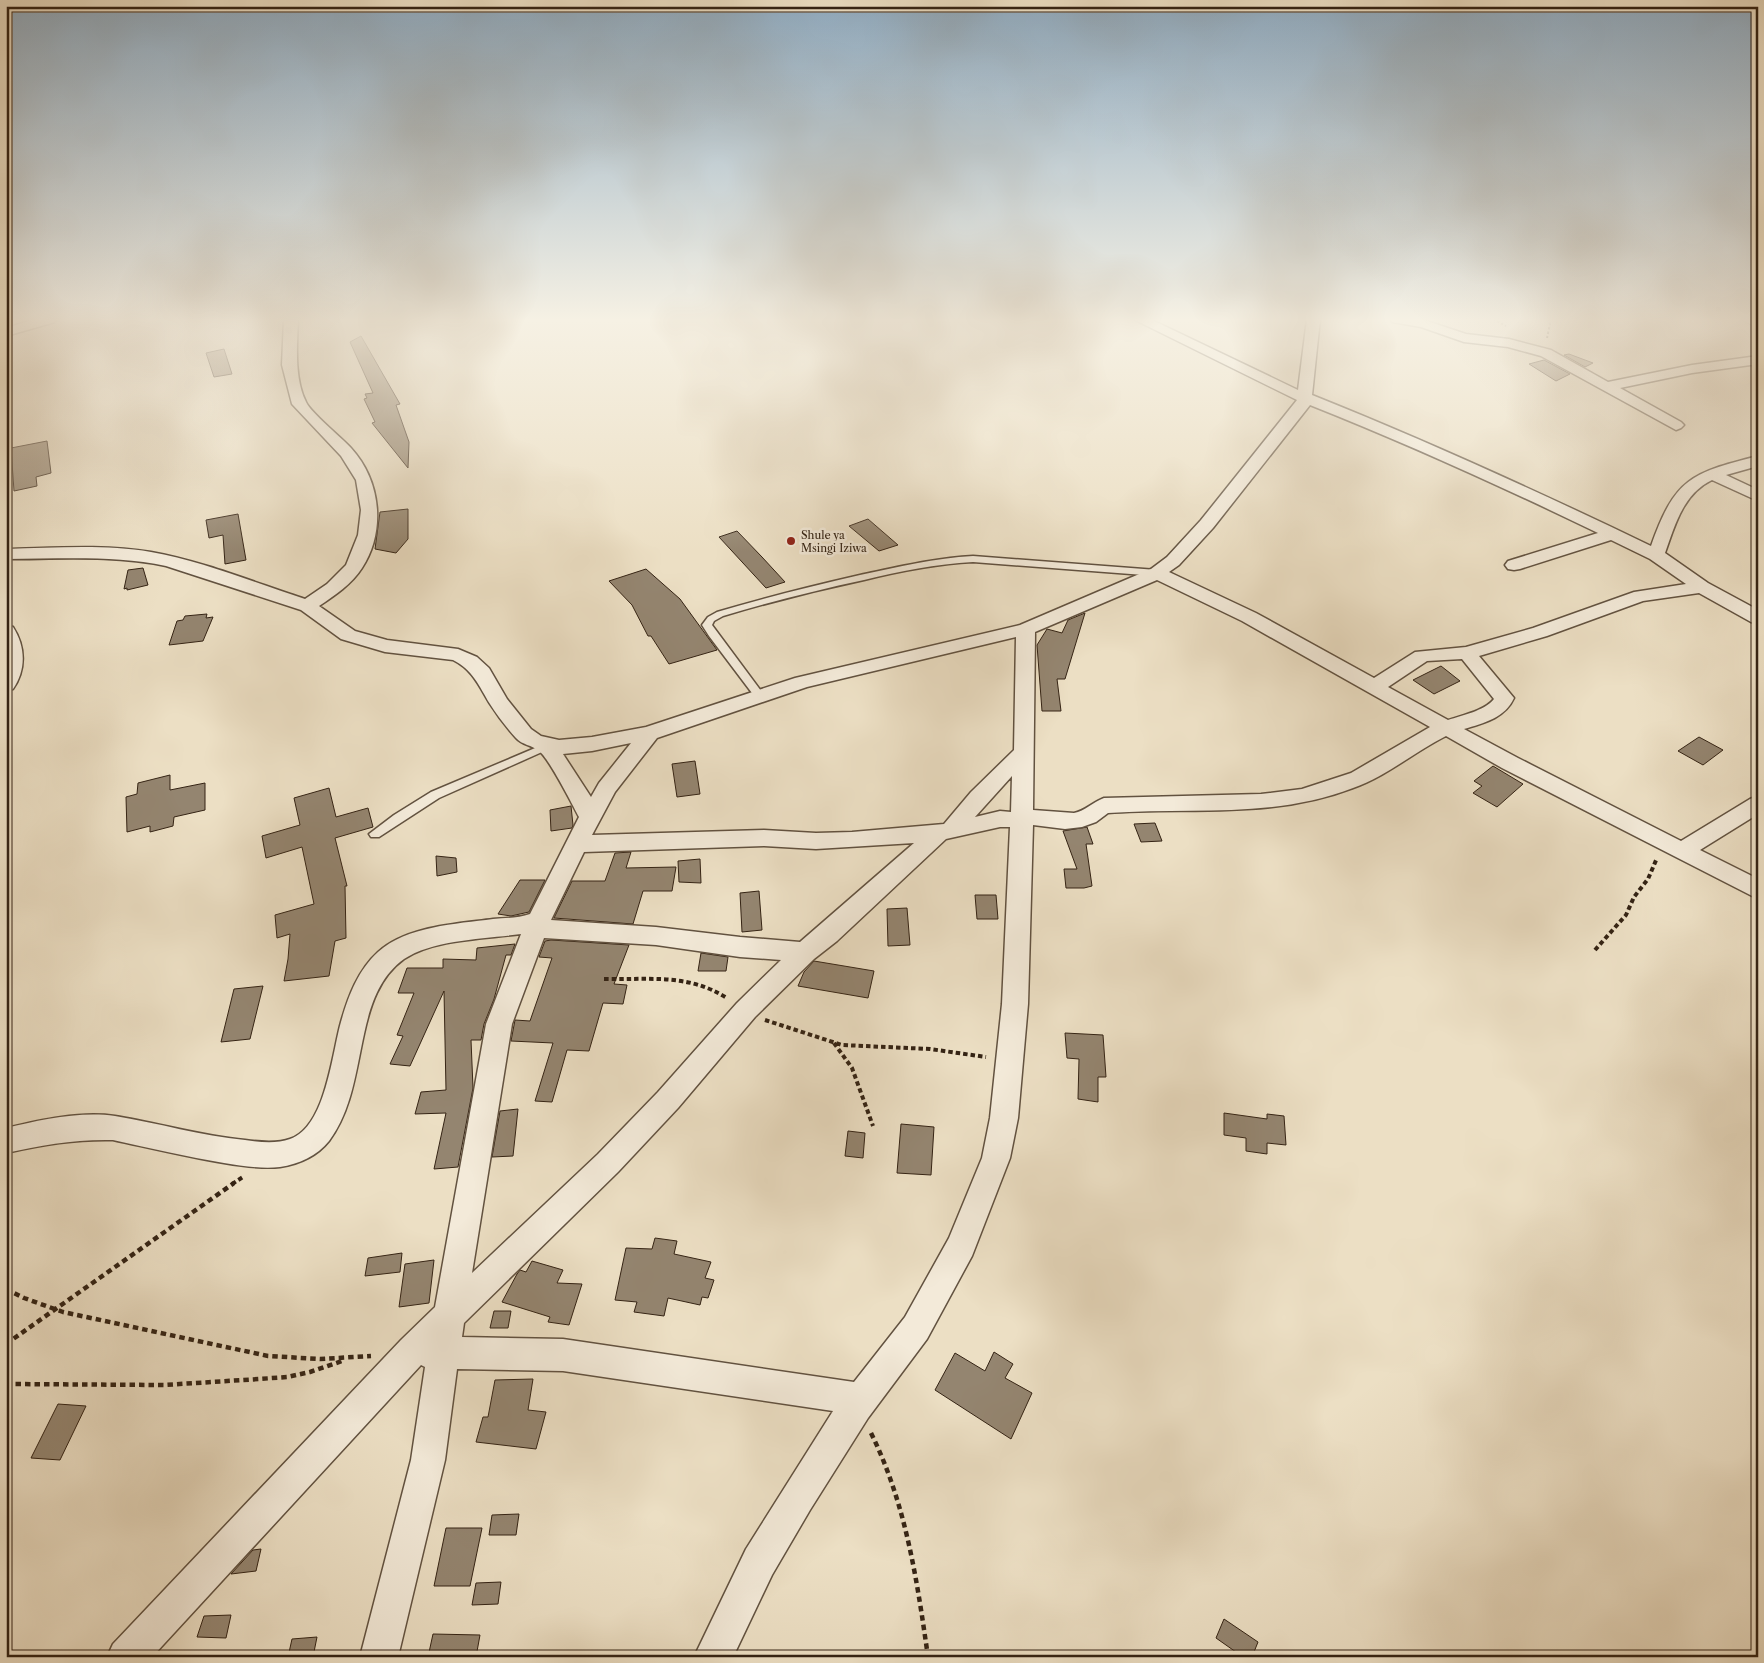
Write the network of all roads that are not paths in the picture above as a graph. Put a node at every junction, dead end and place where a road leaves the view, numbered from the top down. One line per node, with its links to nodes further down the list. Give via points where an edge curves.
1 (298, 397): 15 (street, via 300,404 347,453 364,480 370,510 367,535 354,566 333,588)
2 (1301, 397): 4 (street)
3 (1626, 397): 5 (street)
4 (1306, 399): 9 (street, via 1426,447); 13 (street, via 1207,524 1173,561)
5 (1676, 425)
6 (1758, 461): 7 (street)
7 (1713, 475): 8 (street); 11 (street, via 1696,483 1681,498)
8 (1758, 496)
9 (1613, 534): 11 (street); 12 (street)
10 (6, 554): 15 (street, via 96,553 149,557 198,569)
11 (1656, 556): 14 (street)
12 (1514, 565)
13 (1157, 573): 17 (street); 21 (street, via 1249,617); 22 (lane, via 956,559 828,585 711,619 708,625 712,634)
14 (1702, 587): 16 (street); 19 (street, via 1640,596)
15 (307, 606): 25 (street, via 348,635 385,646 458,655 470,661 482,672 499,702 524,734)
16 (1758, 618)
17 (1026, 629): 22 (street); 26 (street)
18 (6, 631): 20 (street, via 14,670)
19 (1467, 654): 21 (street, via 1422,656); 23 (street, via 1498,689 1504,701 1496,709)
20 (6, 685)
21 (1373, 687): 23 (street)
22 (759, 694): 24 (street)
23 (1445, 728): 29 (street, via 1363,776 1286,800 1104,806 1088,817 1066,820); 33 (street)
24 (650, 733): 25 (street, via 585,744); 28 (street, via 613,780)
25 (548, 746): 28 (street); 31 (lane, via 435,795)
26 (1024, 752): 29 (street); 30 (street)
27 (1758, 804): 33 (street, via 1696,840)
28 (590, 817): 32 (street)
29 (1021, 818): 30 (street, via 990,820); 40 (street, via 1015,1004 1001,1138 982,1197 961,1246 916,1328)
30 (945, 832): 32 (street, via 852,840 764,838); 36 (street)
31 (375, 834)
32 (577, 844): 35 (street)
33 (1673, 846): 34 (street)
34 (1758, 890)
35 (538, 924): 36 (street); 37 (street, via 413,944 380,965 370,978 362,998 332,1108 316,1136 294,1152 274,1154 227,1150 99,1127 47,1132); 38 (street, via 499,1024)
36 (805, 952): 38 (street, via 746,1010 608,1163)
37 (6, 1141)
38 (450, 1316): 39 (street)
39 (428, 1352): 40 (street, via 563,1355); 41 (street); 42 (street, via 428,1460)
40 (859, 1402): 43 (street, via 759,1562)
41 (126, 1657)
42 (379, 1657)
43 (713, 1657)

